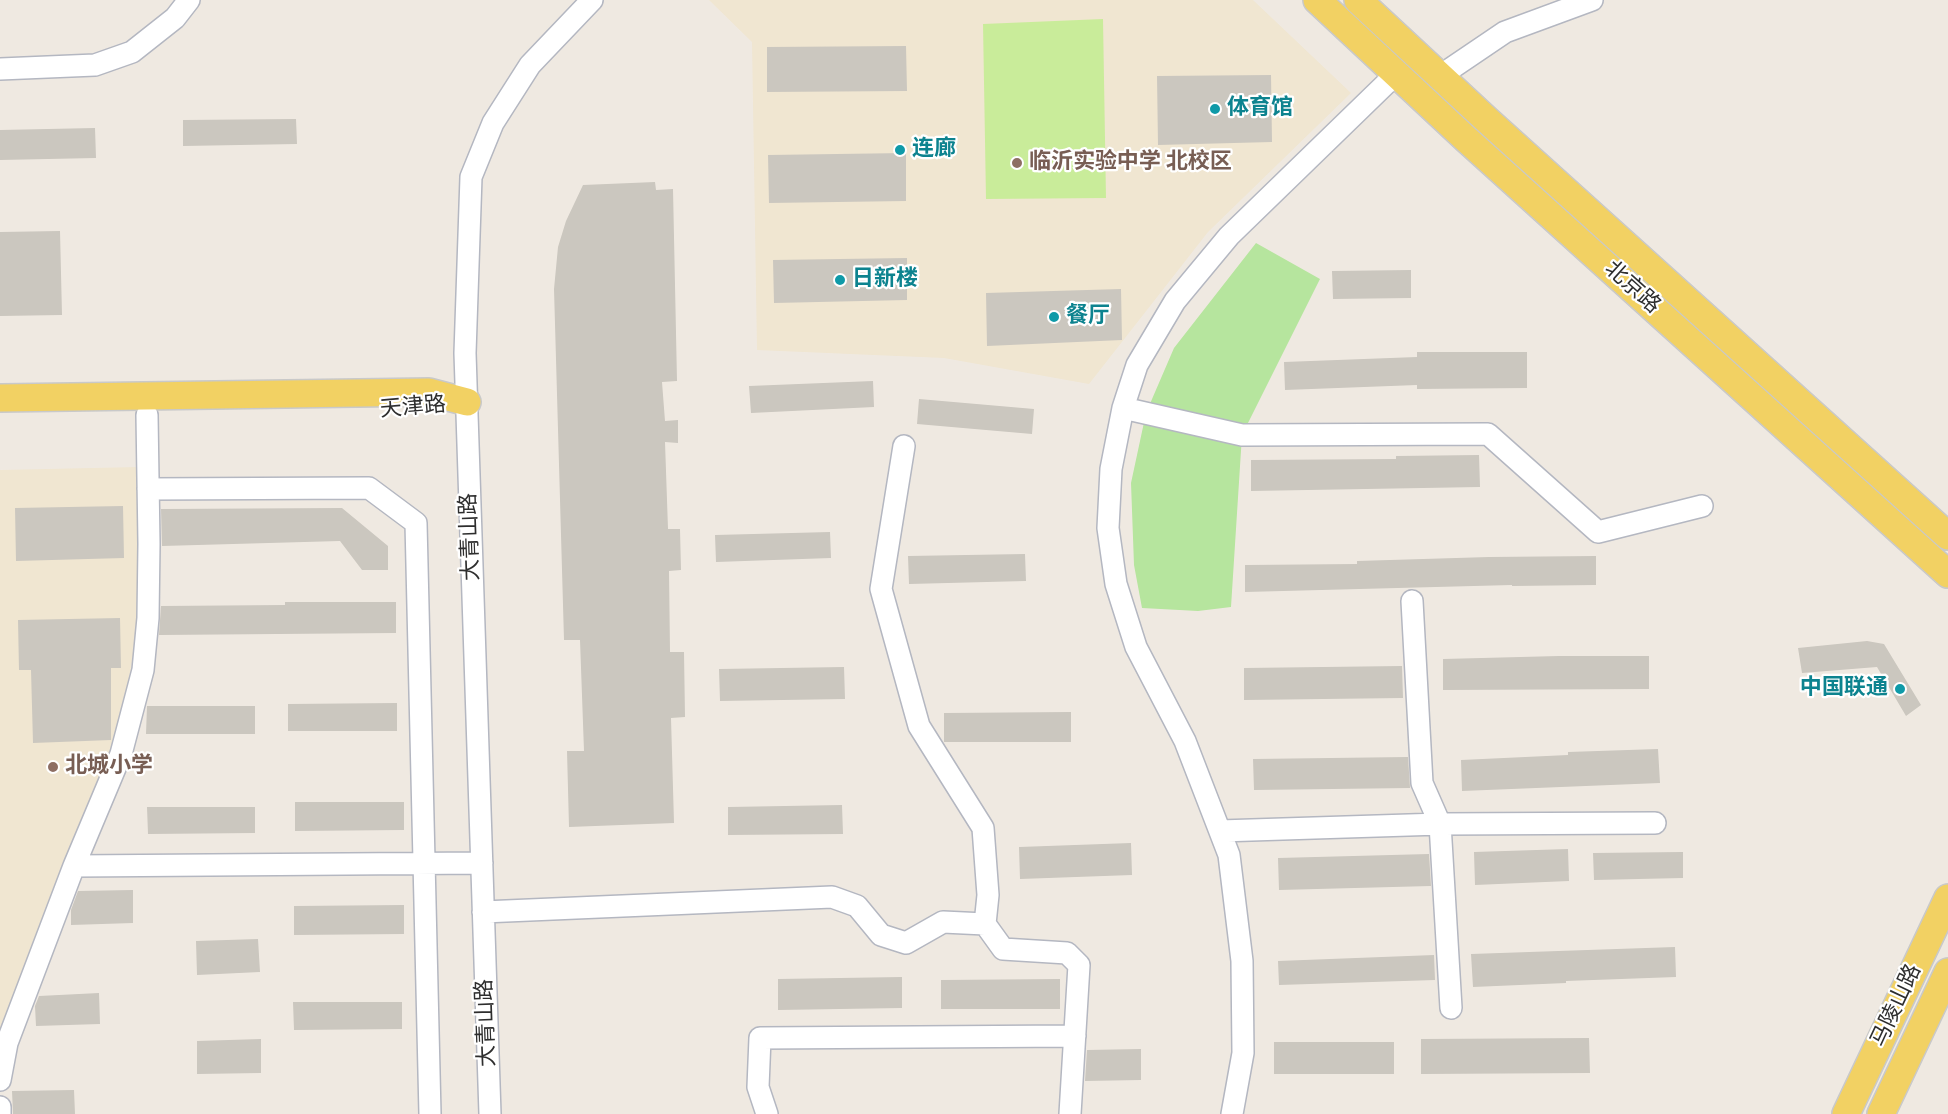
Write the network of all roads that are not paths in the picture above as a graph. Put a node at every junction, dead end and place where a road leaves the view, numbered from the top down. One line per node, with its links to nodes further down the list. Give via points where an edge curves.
1 (189, 0): 6 (street, via 175,18 132,52 96,65)
2 (592, 0): 10 (street, 大青山路, via 530,65 493,123 471,177)
3 (1317, 0): 7 (main road, 北京路)
4 (1358, 0): 8 (main road, 北京路)
5 (1592, 0): 8 (street, via 1505,32)
6 (0, 69)
7 (1397, 73): 11 (street, via 1222,244 1175,301 1137,365); 18 (main road, 北京路)
8 (1440, 76): 17 (main road, 北京路)
9 (0, 398): 10 (main road, 天津路, via 429,392)
10 (467, 402): 12 (main road, 天津路, via 430,410); 24 (street, 大青山路)
11 (1123, 408): 16 (street, via 1242,435 1488,434 1598,532); 22 (street, via 1111,468 1108,528 1116,584 1136,647 1185,741)
12 (147, 415): 13 (main road, 天津路); 15 (street)
13 (0, 417)
14 (904, 446): 28 (street, via 881,589 919,726 983,828 988,895)
15 (148, 489): 23 (street, via 369,488 416,523); 25 (street, via 148,618 143,670 121,754)
16 (1702, 506)
17 (1948, 536)
18 (1948, 574)
19 (1412, 601): 21 (street, via 1422,783)
20 (1655, 823): 21 (street)
21 (1440, 824): 22 (street); 30 (street)
22 (1220, 831): 39 (street, via 1229,855 1242,961 1243,1053)
23 (424, 863): 24 (street); 25 (street); 35 (street)
24 (482, 863): 27 (street, 大青山路)
25 (74, 866): 32 (street, via 7,1043)
26 (1948, 898): 40 (main road, 马陵山路)
27 (483, 912): 28 (street, via 832,897 857,906 881,935 906,944 943,922); 36 (street, 大青山路)
28 (985, 924): 31 (street, via 1003,949 1067,953 1079,964)
29 (1948, 972): 41 (main road, 马陵山路)
30 (1451, 1008)
31 (1075, 1036): 37 (street, via 760,1038 758,1086); 38 (street)
32 (0, 1080)
33 (0, 1107): 34 (street)
34 (0, 1114)
35 (430, 1114)
36 (490, 1114)
37 (767, 1114)
38 (1070, 1114)
39 (1232, 1114)
40 (1846, 1114)
41 (1881, 1114)

